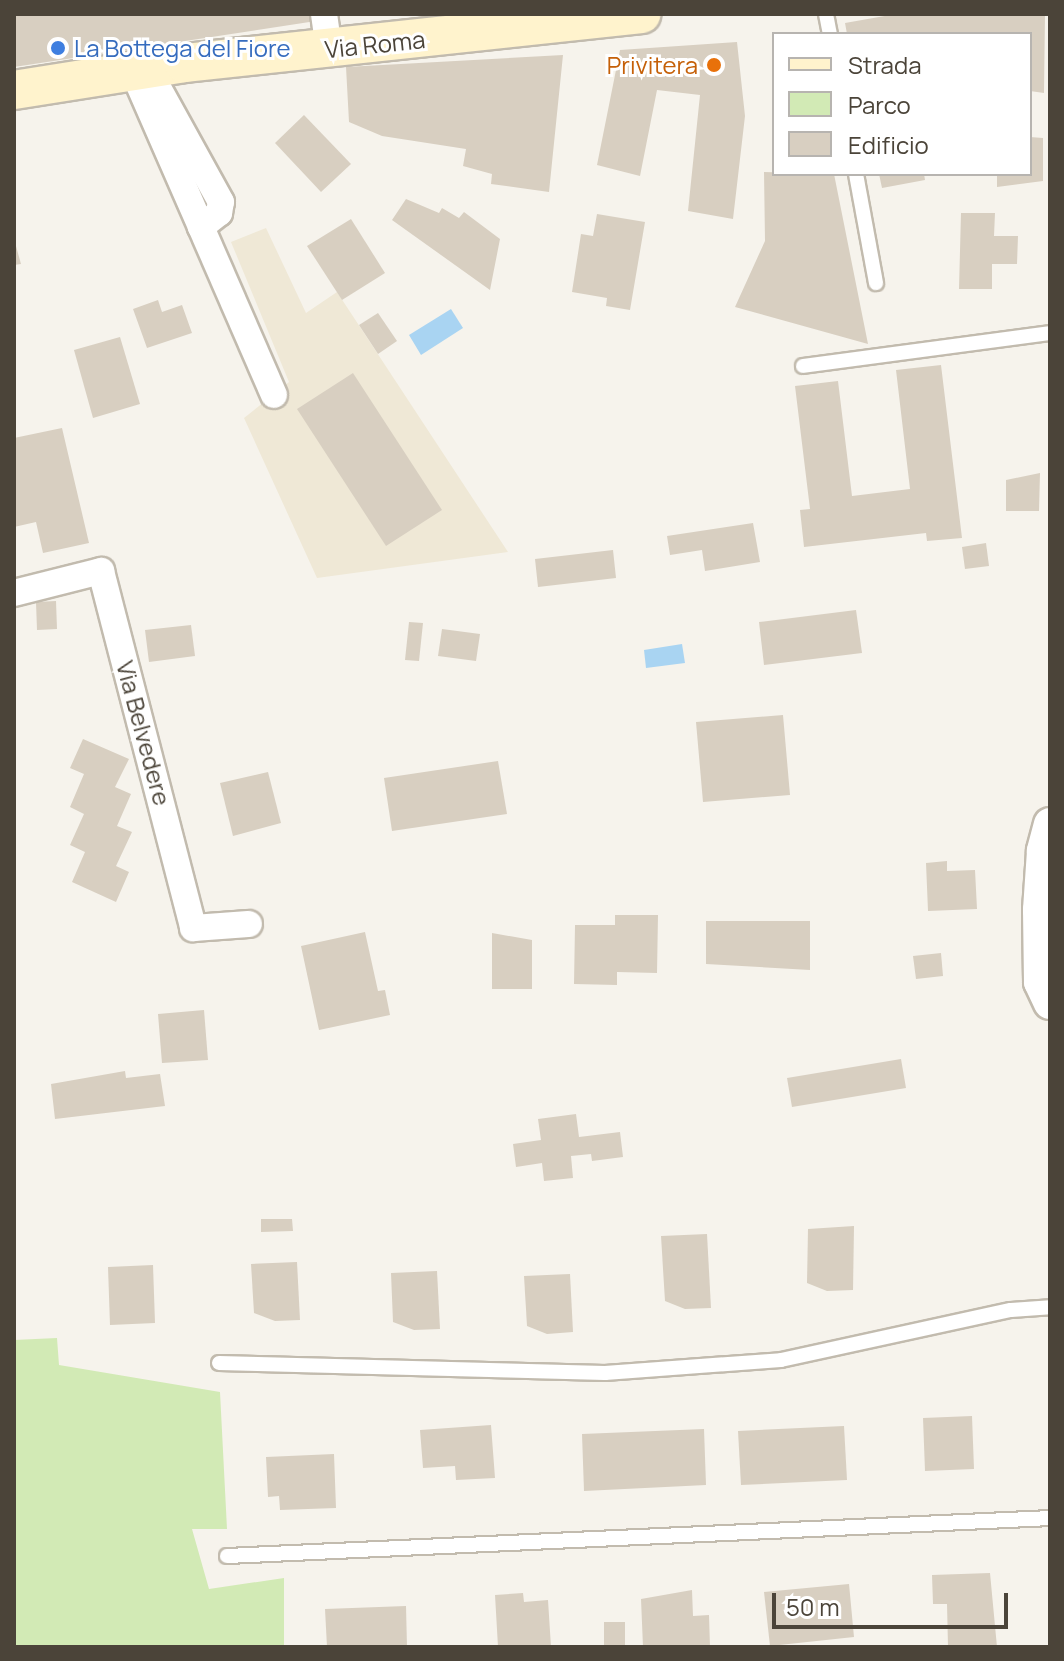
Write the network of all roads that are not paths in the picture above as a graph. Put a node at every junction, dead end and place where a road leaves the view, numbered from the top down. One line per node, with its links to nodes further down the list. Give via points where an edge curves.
1 (641, 14): 2 (main road, Via Roma)
2 (326, 32): 3 (main road, Via Roma)
3 (140, 70): 4 (main road, Via Roma); 9 (street, via 221,202 219,213 201,227)
4 (14, 90)
5 (856, 176): 6 (lane)
6 (876, 283)
7 (1050, 333): 8 (lane)
8 (803, 366)
9 (274, 395)
10 (14, 593): 12 (street, Via Belvedere, via 101,571 193,928)
11 (1050, 824): 13 (street, via 1039,910 1040,982)
12 (249, 924)
13 (1050, 1003)
14 (1050, 1307): 15 (lane, via 1011,1310 781,1360 605,1373)
15 (219, 1363)
16 (1050, 1518): 17 (lane)
17 (227, 1556)

